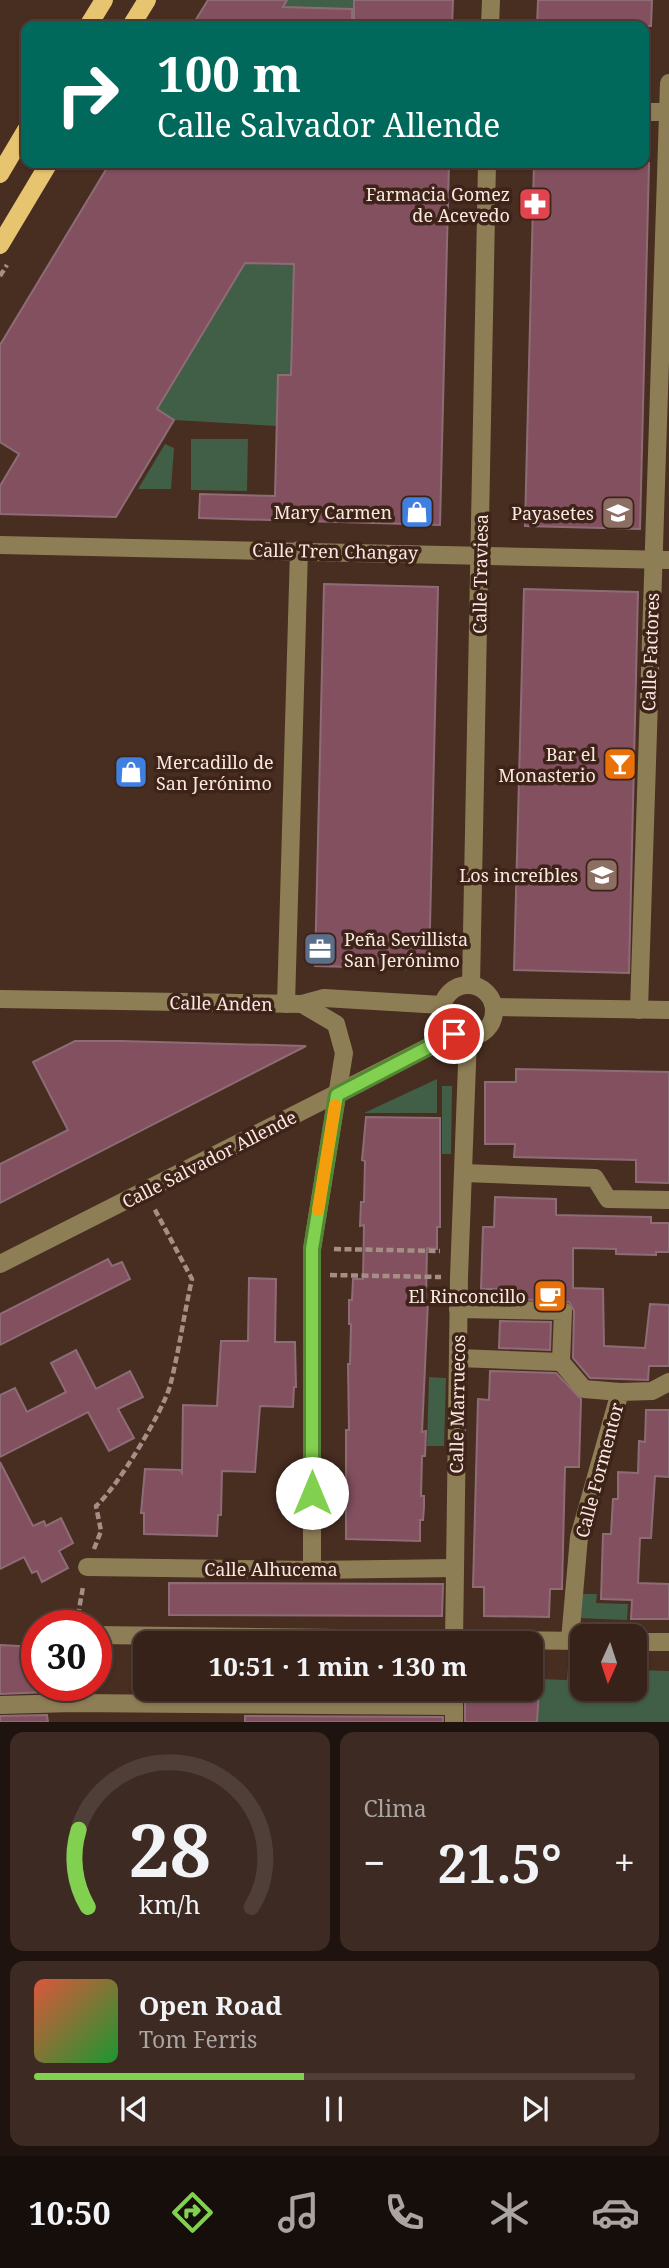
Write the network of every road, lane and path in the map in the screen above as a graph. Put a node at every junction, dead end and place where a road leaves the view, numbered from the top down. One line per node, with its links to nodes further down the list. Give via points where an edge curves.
1 (104, 0): 4 (main road)
2 (146, 0): 5 (main road)
3 (491, 0): 6 (street)
4 (91, 21)
5 (134, 21)
6 (490, 21)
7 (669, 83): 9 (street, Calle Factores)
8 (649, 112): 9 (street)
9 (669, 112): 18 (street, Calle Factores)
10 (21, 138): 13 (main road)
11 (46, 168): 14 (main road)
12 (486, 168): 17 (street, Calle Traviesa)
13 (0, 174)
14 (0, 245)
15 (0, 545): 16 (street, Calle Tren Changay)
16 (299, 550): 17 (street, Calle Tren Changay); 22 (street)
17 (480, 554): 18 (street, Calle Tren Changay); 19 (street, Calle Traviesa)
18 (661, 559): 25 (street, Calle Factores)
19 (471, 985): 23 (street, via 450,992); 24 (street, via 490,996)
20 (0, 999): 22 (street, Calle Anden)
21 (359, 1001): 22 (street, Calle Anden, via 324,998); 23 (street, Calle Anden); 27 (street, via 347,1008)
22 (294, 1004): 27 (street)
23 (442, 1005): 28 (street, via 446,1027)
24 (494, 1007): 25 (street); 28 (street, via 485,1032)
25 (639, 1010): 26 (street)
26 (669, 1010)
27 (336, 1024): 29 (street, via 344,1053)
28 (461, 1036): 29 (street, Calle Salvador Allende); 30 (street, Calle Marruecos)
29 (337, 1095): 31 (street, Calle Salvador Allende); 33 (street)
30 (464, 1173): 32 (street, via 595,1178 608,1199); 34 (street, Calle Marruecos)
31 (145, 1191): 35 (street, Calle Salvador Allende); 43 (path, via 192,1279 169,1389 139,1448 96,1506 101,1531)
32 (669, 1200)
33 (312, 1249): 34 (path); 36 (street)
34 (460, 1252): 37 (street, Calle Marruecos)
35 (0, 1264)
36 (312, 1275): 37 (path); 45 (street)
37 (459, 1277): 38 (street, Calle Marruecos)
38 (458, 1309): 39 (street, Calle Marruecos); 40 (street, via 563,1311)
39 (458, 1359): 40 (street); 44 (street, Calle Marruecos)
40 (561, 1362): 42 (street, via 584,1389)
41 (669, 1382): 42 (street, Calle Formentor, via 652,1391)
42 (620, 1392): 47 (street, Calle Formentor, via 579,1537)
43 (87, 1567): 45 (street, Calle Alhucema); 46 (path)
44 (455, 1568): 45 (street, Calle Alhucema); 48 (street, Calle Marruecos)
45 (312, 1570)
46 (79, 1610)
47 (576, 1624)
48 (451, 1631)
49 (112, 1635): 50 (street)
50 (133, 1636)
51 (543, 1641): 52 (street)
52 (570, 1641)
53 (648, 1642): 54 (street)
54 (669, 1642)
55 (112, 1695): 58 (street)
56 (27, 1701): 57 (street)
57 (0, 1705)
58 (454, 1705)

